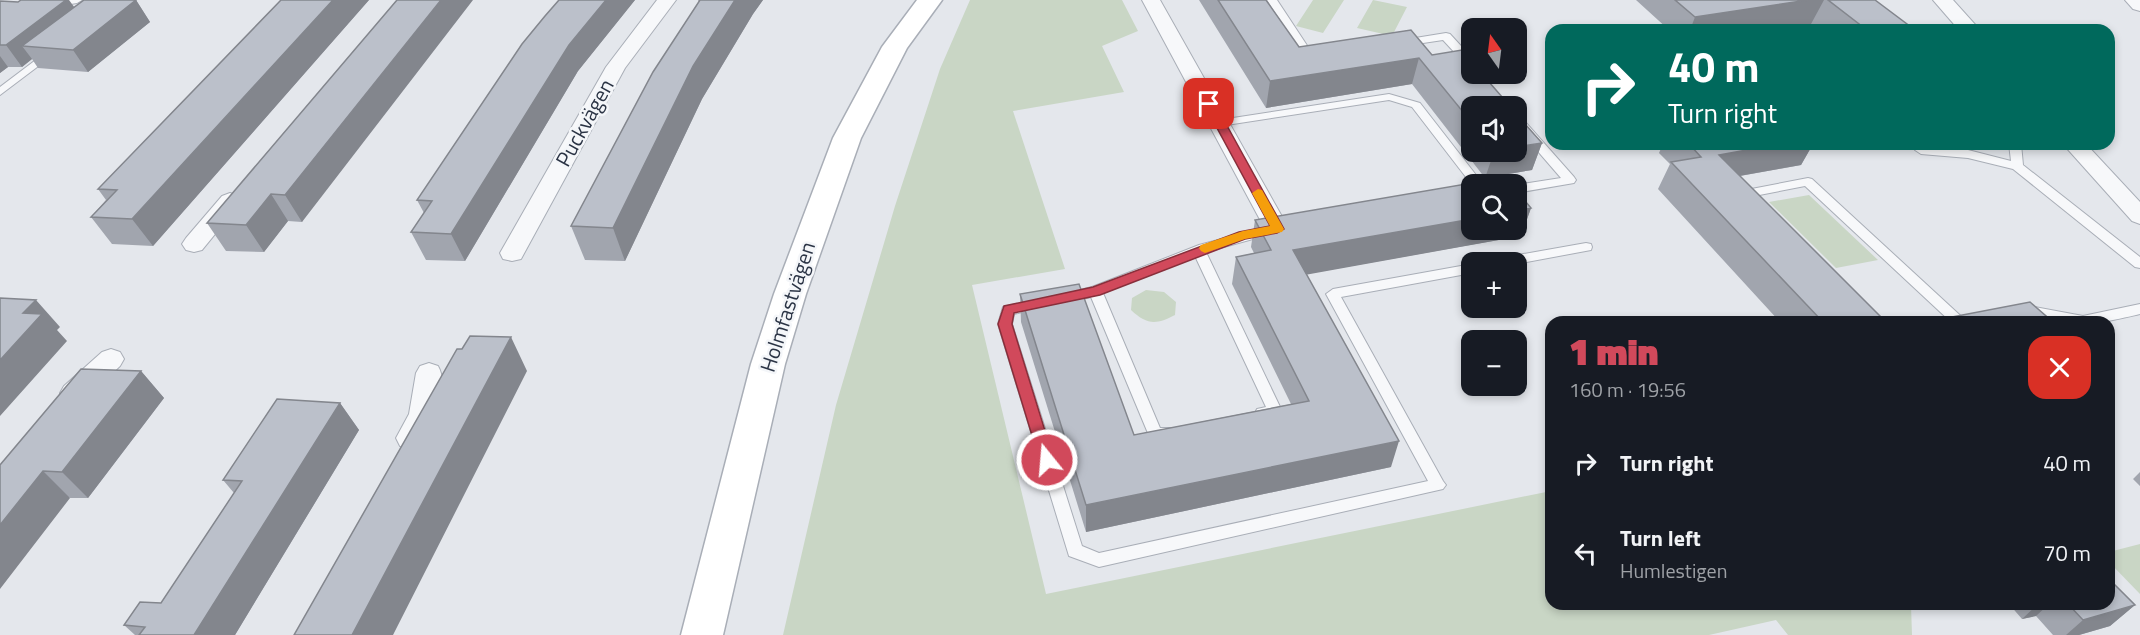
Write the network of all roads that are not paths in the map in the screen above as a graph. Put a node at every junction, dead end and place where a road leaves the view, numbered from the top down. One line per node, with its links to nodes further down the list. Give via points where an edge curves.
1 (77, 0): 9 (lane)
2 (667, 0): 31 (street, Puckvägen, via 616,67)
3 (930, 0): 47 (street, Holmfastvägen, via 895,47 847,138 790,294 768,364)
4 (1150, 0): 16 (street)
5 (1272, 0): 13 (lane, via 1307,53)
6 (1942, 0): 10 (street)
7 (2134, 0): 8 (street)
8 (2140, 5)
9 (36, 7)
10 (1964, 24)
11 (1393, 44): 14 (lane, via 1446,36)
12 (54, 49): 15 (lane)
13 (1332, 52)
14 (1461, 53)
15 (0, 92)
16 (1220, 123): 22 (lane, via 1389,97 1416,105); 27 (street)
17 (1527, 131): 24 (lane, via 1570,180)
18 (1921, 150): 21 (lane, via 1968,154)
19 (2016, 150): 21 (lane)
20 (2080, 150): 26 (street)
21 (2017, 166): 33 (lane)
22 (1469, 174)
23 (247, 181): 28 (street)
24 (1527, 187)
25 (1749, 203): 38 (lane, via 1741,195 1808,182)
26 (2140, 216)
27 (1283, 228): 30 (lane, via 1243,235)
28 (194, 244)
29 (1586, 247): 32 (lane)
30 (1198, 251): 35 (lane); 44 (lane, via 1275,411)
31 (512, 253)
32 (1527, 258)
33 (2140, 264)
34 (1461, 270): 35 (lane, via 1333,294 1438,485 1099,560 1075,551 1005,324 1008,310)
35 (1095, 291): 45 (lane, via 1155,434)
36 (2140, 309): 40 (lane)
37 (2013, 313): 39 (lane, via 2026,310)
38 (1953, 316)
39 (2057, 316)
40 (2107, 316)
41 (111, 359): 43 (street)
42 (429, 373): 46 (street, via 423,415)
43 (52, 414)
44 (1253, 415)
45 (1188, 428)
46 (395, 465)
47 (702, 635)

